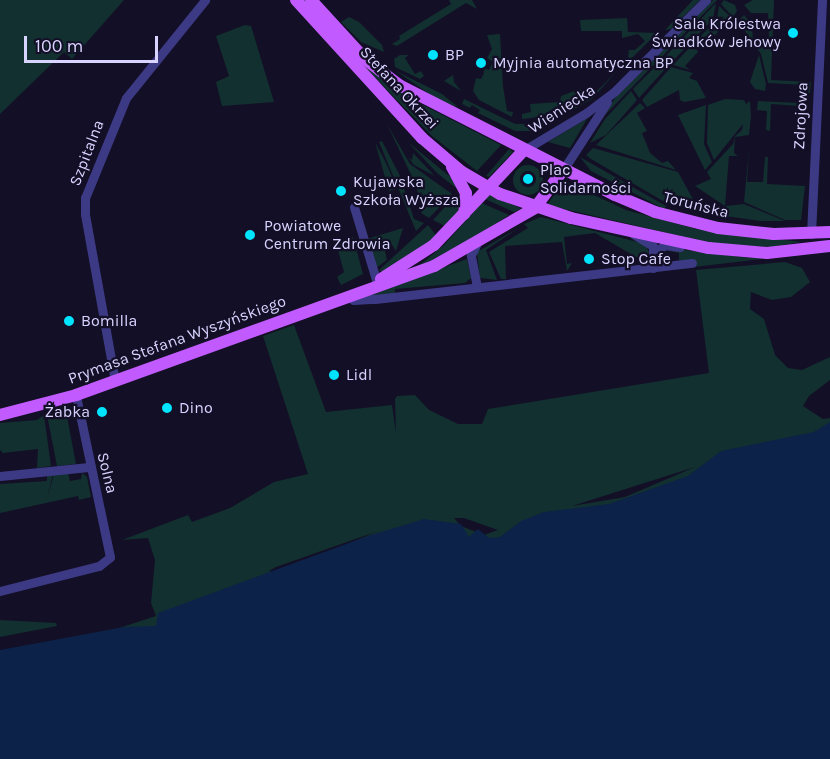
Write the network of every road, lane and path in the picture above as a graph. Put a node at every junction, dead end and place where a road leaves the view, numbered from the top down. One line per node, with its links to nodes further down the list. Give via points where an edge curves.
1 (205, 0): 26 (street, Szpitalna, via 126,98 85,198)
2 (296, 0): 8 (main road, Stefana Okrzei, via 398,114)
3 (311, 0): 7 (main road, Stefana Okrzei, via 365,59 399,86)
4 (706, 0): 6 (street, Wieniecka)
5 (822, 0): 16 (street, Zdrojowa)
6 (615, 91): 7 (street, Wieniecka); 9 (street, Wieniecka)
7 (524, 150): 9 (main road); 10 (main road)
8 (448, 161): 10 (main road, Stefana Okrzei); 13 (main road, via 466,193)
9 (563, 170): 12 (main road); 16 (main road, Toruńska, via 637,205 686,221 757,233)
10 (487, 187): 12 (main road); 13 (main road, Prymasa Stefana Wyszyńskiego)
11 (354, 207): 23 (street)
12 (535, 208): 14 (main road); 17 (main road, Prymasa Stefana Wyszyńskiego)
13 (464, 215): 23 (main road, Prymasa Stefana Wyszyńskiego, via 420,256)
14 (632, 231): 18 (main road); 20 (street, via 651,244)
15 (830, 232): 16 (main road, Toruńska)
16 (811, 234)
17 (477, 243): 23 (main road, Prymasa Stefana Wyszyńskiego, via 434,266); 24 (street, via 471,255)
18 (696, 246): 19 (main road, via 756,253); 20 (street, via 665,245)
19 (830, 246)
20 (655, 252): 22 (street)
21 (692, 264): 22 (street)
22 (653, 268): 24 (street)
23 (378, 284): 25 (main road, Prymasa Stefana Wyszyńskiego)
24 (477, 287): 25 (street, via 375,299 353,300)
25 (350, 295): 26 (main road, Prymasa Stefana Wyszyńskiego)
26 (115, 381): 27 (main road, Prymasa Stefana Wyszyńskiego)
27 (76, 395): 28 (main road, Prymasa Stefana Wyszyńskiego); 29 (street, Solna)
28 (0, 415)
29 (89, 467): 30 (street); 31 (street, Solna, via 110,557 99,566)
30 (0, 476)
31 (0, 591)

